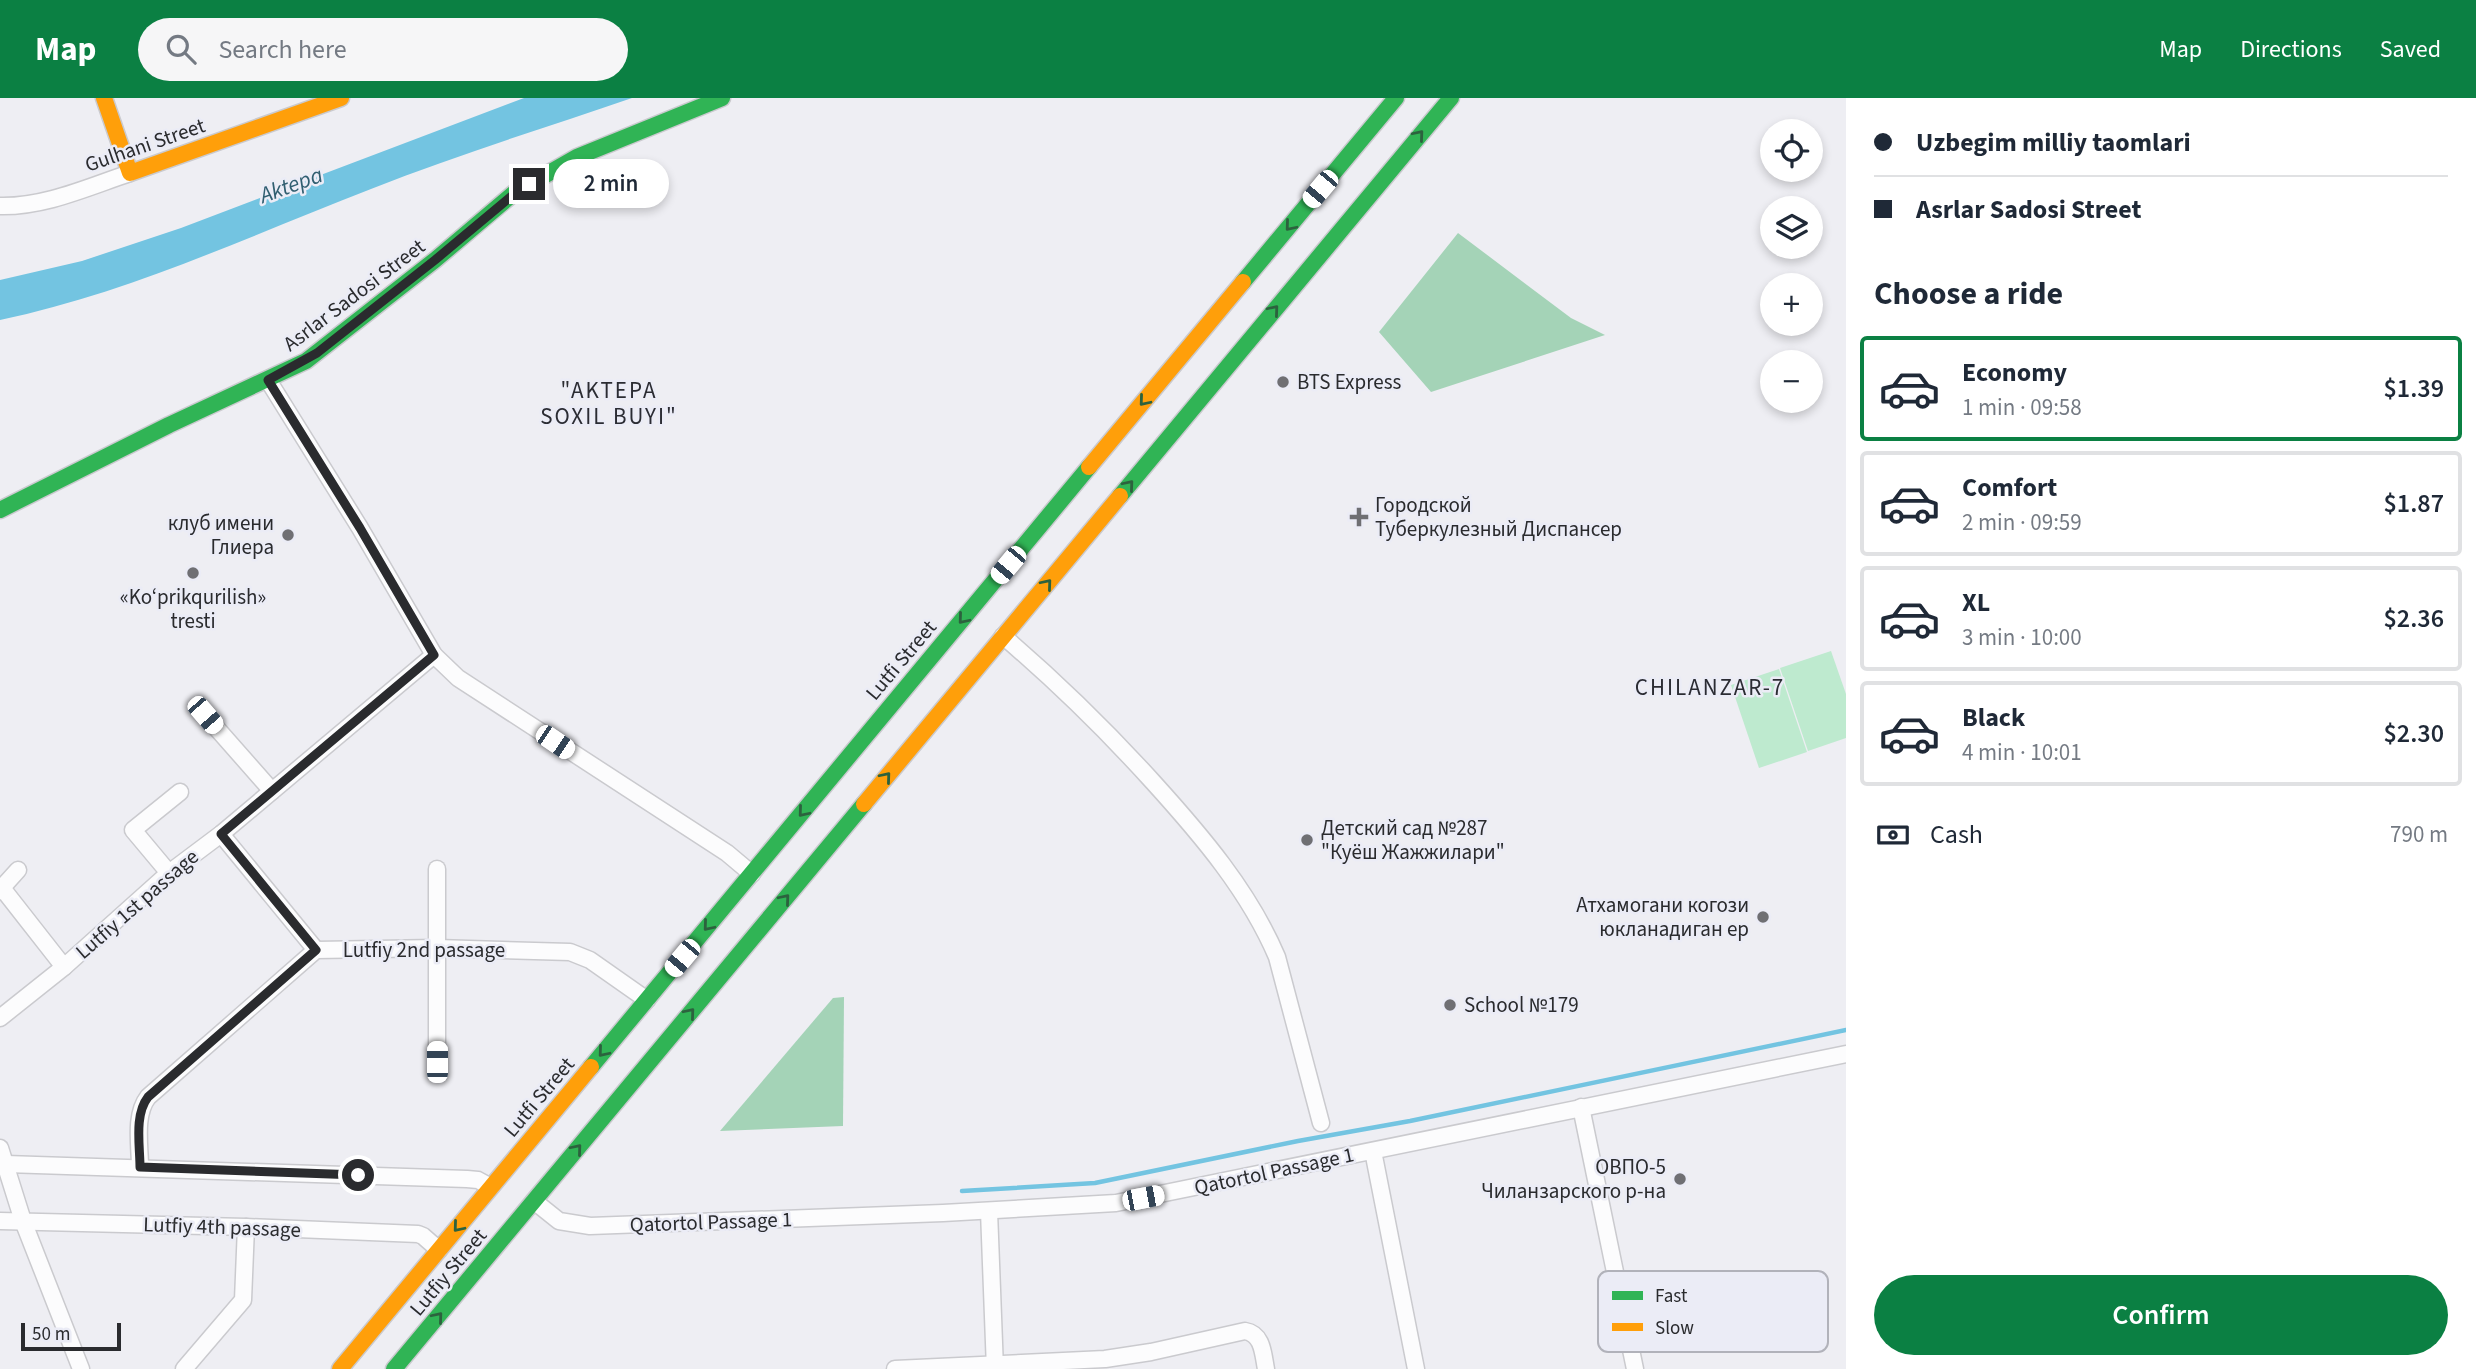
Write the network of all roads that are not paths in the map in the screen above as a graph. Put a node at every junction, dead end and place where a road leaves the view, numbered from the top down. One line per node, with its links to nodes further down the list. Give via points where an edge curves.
1 (104, 98): 6 (main road)
2 (341, 98): 6 (main road, Gulhani Street)
3 (722, 98): 8 (main road, Asrlar Sadosi Street, via 577,157 514,194 317,353)
4 (1396, 98): 10 (main road, Lutfi Street, one-way to 10)
5 (1451, 98): 11 (main road, one-way to 5)
6 (130, 173): 7 (street, Gulhani Street, via 45,201)
7 (0, 206)
8 (268, 380): 9 (main road, Asrlar Sadosi Street); 15 (street)
9 (0, 510)
10 (1054, 510): 11 (main road, via 1061,534 1073,540); 12 (main road, Lutfi Street)
11 (1085, 538): 13 (main road, one-way to 11)
12 (980, 598): 13 (main road, via 1006,598); 23 (main road, Lutfi Street, one-way to 23)
13 (1014, 622): 14 (main road)
14 (1003, 636): 33 (street, via 1072,696 1140,768 1198,832 1248,902 1277,957); 39 (main road, one-way to 14)
15 (434, 655): 17 (street, Lutfiy 1st passage); 23 (street, via 458,678 727,853)
16 (205, 715): 17 (street)
17 (272, 791): 19 (street, Lutfiy 1st passage)
18 (180, 792): 22 (street, via 133,830)
19 (221, 834): 22 (street, Lutfiy 1st passage); 26 (street)
20 (437, 869): 25 (street)
21 (18, 870): 24 (street)
22 (169, 873): 27 (street, Lutfiy 1st passage)
23 (752, 874): 28 (main road, Lutfi Street, one-way to 28)
24 (0, 890): 27 (street)
25 (437, 948): 26 (street, Lutfiy 2nd passage); 28 (street, Lutfiy 2nd passage, via 570,952 590,960); 31 (street)
26 (316, 950): 37 (street, Lutfiy 2nd passage, via 142,1104)
27 (64, 967): 29 (street, Lutfiy 1st passage)
28 (647, 1000): 38 (main road, Lutfi Street, one-way to 38)
29 (0, 1018)
30 (1846, 1054): 32 (street, Qatortol Passage 1)
31 (437, 1062)
32 (1581, 1107): 35 (street, Qatortol Passage 1); 45 (street)
33 (1321, 1123)
34 (0, 1148): 36 (street)
35 (1373, 1151): 40 (street, Qatortol Passage 1, via 1116,1203); 53 (street)
36 (6, 1164): 37 (street); 42 (street)
37 (140, 1167): 38 (street, via 467,1179)
38 (491, 1187): 44 (main road, Lutfi Street, one-way to 44)
39 (534, 1201): 40 (street, Qatortol Passage 1, via 559,1222 590,1226); 50 (main road, Lutfiy Street, one-way to 39)
40 (989, 1211): 46 (street)
41 (0, 1221): 42 (street, Lutfiy 4th passage)
42 (23, 1221): 43 (street, Lutfiy 4th passage); 47 (street)
43 (246, 1227): 44 (street, Lutfiy 4th passage, via 418,1234); 48 (street, via 243,1300)
44 (439, 1250): 49 (main road, Lutfiy Street)
45 (1615, 1271)
46 (995, 1367): 51 (street); 52 (street, via 1128,1356 1245,1331 1260,1341)
47 (80, 1369)
48 (184, 1369)
49 (340, 1369)
50 (394, 1369)
51 (895, 1369)
52 (1266, 1369)
53 (1416, 1369)

